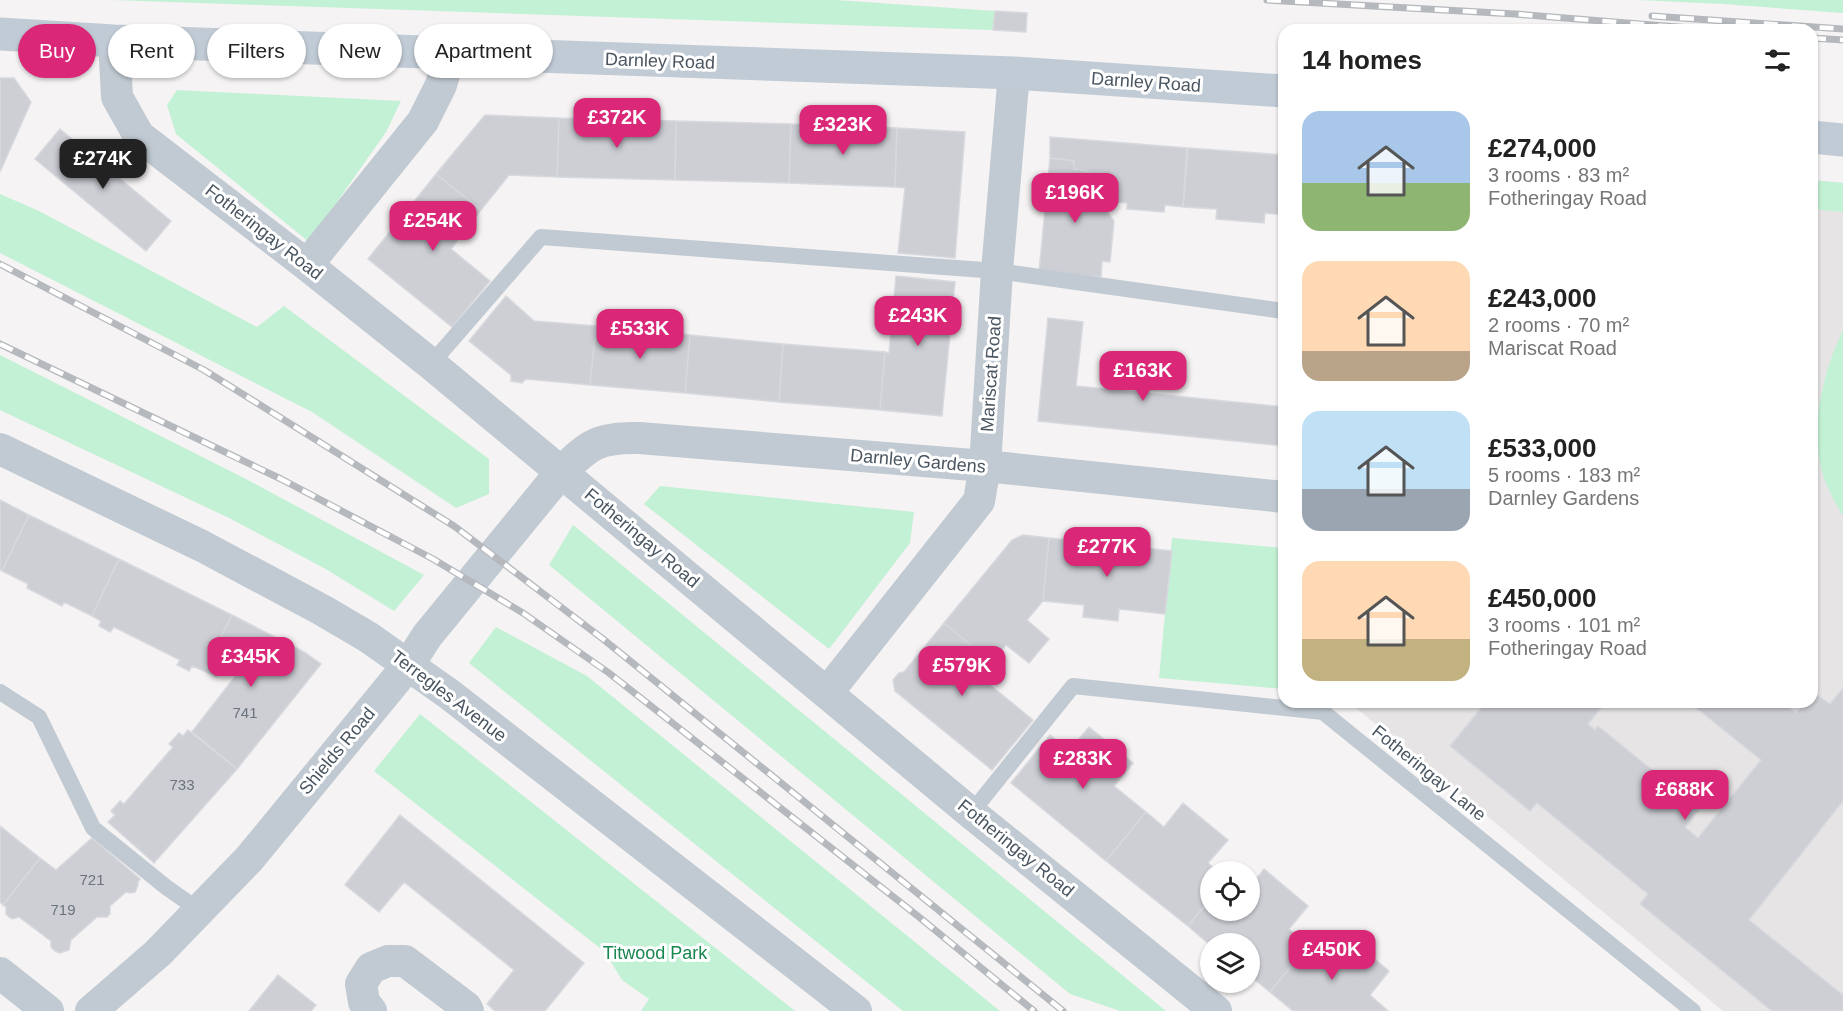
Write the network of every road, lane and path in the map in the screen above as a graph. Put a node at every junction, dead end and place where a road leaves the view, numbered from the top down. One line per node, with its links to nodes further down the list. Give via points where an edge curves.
1 (0, 34): 2 (main road, Darnley Road)
2 (108, 41)
3 (195, 44): 4 (main road, Darnley Road)
4 (414, 52)
5 (553, 57): 6 (main road, Darnley Road)
6 (1014, 73): 9 (main road, Darnley Road); 13 (street, Mariscat Road)
7 (116, 78): 12 (street, Fotheringay Road, via 117,98 139,136)
8 (443, 78): 12 (street, via 423,121)
9 (1278, 91)
10 (1818, 138): 11 (main road)
11 (1843, 140)
12 (307, 265): 15 (street, Fotheringay Road)
13 (997, 271): 14 (lane); 15 (lane, via 541,237); 17 (street, Mariscat Road)
14 (1278, 310)
15 (431, 364): 18 (street, Fotheringay Road)
16 (0, 449): 20 (street, Terregles Avenue, via 202,546 322,610)
17 (985, 466): 18 (street, Darnley Gardens, via 614,438 594,444); 19 (street, Darnley Gardens); 22 (street, Mariscat Road, via 979,501)
18 (562, 471): 20 (street, Shields Road, via 443,615); 22 (street, Fotheringay Road)
19 (1278, 496)
20 (409, 664): 26 (street, Shields Road, via 249,859); 32 (street, Terregles Avenue)
21 (0, 692): 26 (lane, via 39,717 93,828)
22 (827, 693): 25 (street, Fotheringay Road)
23 (1278, 707): 25 (lane, Fotheringay Lane, via 1073,686)
24 (1285, 708): 34 (lane, Fotheringay Lane, via 1323,712)
25 (971, 813): 33 (street, Fotheringay Road)
26 (200, 911): 29 (street, Shields Road)
27 (0, 973): 28 (street)
28 (48, 1011)
29 (91, 1011)
30 (370, 1011): 31 (street, via 361,984 371,968 405,961)
31 (468, 1011)
32 (856, 1011)
33 (1216, 1011)
34 (1693, 1011)

